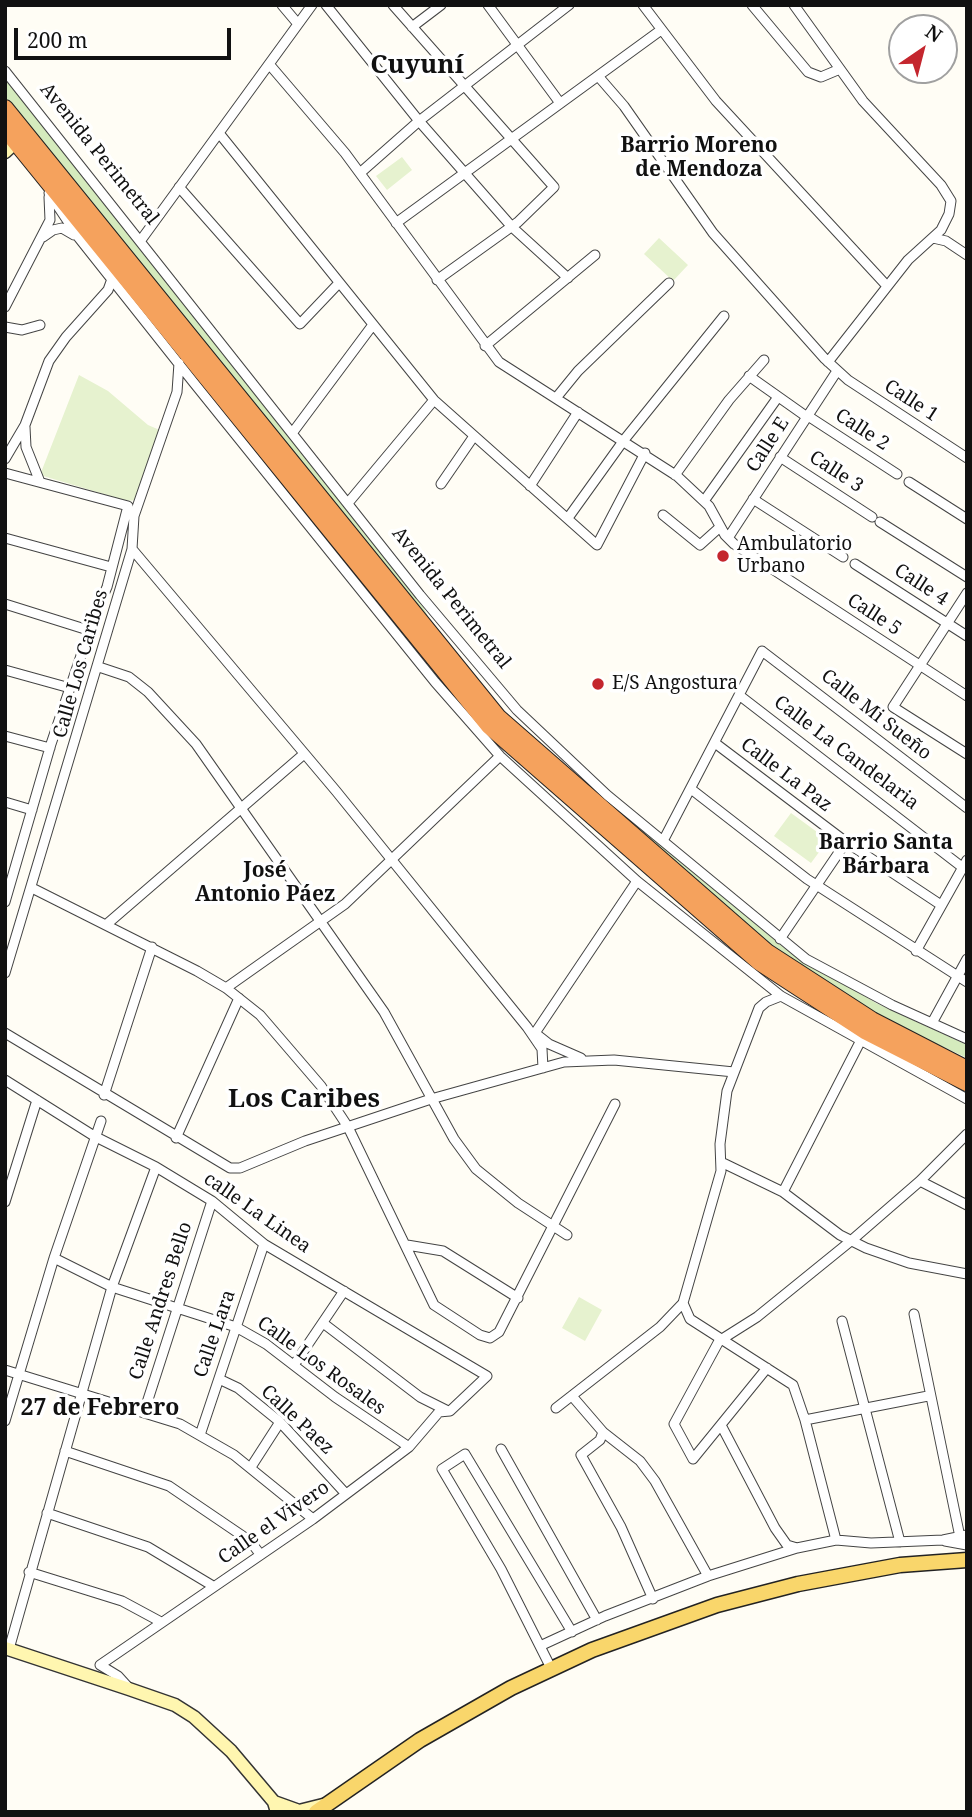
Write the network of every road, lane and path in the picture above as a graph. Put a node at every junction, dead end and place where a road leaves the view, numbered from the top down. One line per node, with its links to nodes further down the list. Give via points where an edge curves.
1 (282, 5): 11 (street)
2 (312, 5): 11 (street)
3 (326, 5): 22 (street)
4 (393, 5): 12 (street)
5 (441, 5): 12 (street)
6 (488, 5): 14 (street)
7 (569, 5): 14 (street)
8 (643, 5): 13 (street)
9 (751, 5): 16 (street, via 808,72 821,77)
10 (794, 5): 16 (street)
11 (298, 24): 15 (street)
12 (412, 27): 19 (street)
13 (662, 30): 18 (street); 44 (street, via 738,127)
14 (517, 45): 19 (street); 20 (street)
15 (269, 64): 24 (street); 27 (street)
16 (839, 69): 34 (street, via 881,124 948,193 949,214)
17 (5, 71): 36 (street, Avenida Perimetral)
18 (598, 76): 20 (street); 52 (street, Calle 1, via 713,233)
19 (463, 85): 22 (street); 25 (street)
20 (560, 103): 25 (street)
21 (5, 108): 100 (highway, Avenida Perimetral)
22 (419, 121): 27 (street); 28 (street)
23 (5, 129): 26 (highway)
24 (219, 133): 29 (street); 42 (street)
25 (512, 139): 28 (street); 32 (street, via 554,187)
26 (8, 149): 30 (highway)
27 (360, 173): 31 (street)
28 (465, 173): 31 (street); 32 (street)
29 (179, 187): 36 (street); 42 (street, via 300,324)
30 (49, 189): 33 (street); 35 (street, via 50,220); 151 (highway, via 462,696 508,745 759,962 865,1031)
31 (396, 223): 41 (street)
32 (512, 227): 39 (street); 41 (street)
33 (79, 238): 35 (street, via 62,228); 40 (street)
34 (933, 238): 37 (street); 44 (street, via 915,251)
35 (39, 240): 45 (street)
36 (141, 240): 64 (street, Avenida Perimetral)
37 (967, 255)
38 (595, 256): 39 (street)
39 (568, 278): 50 (street)
40 (112, 279): 53 (street); 63 (street, via 49,361)
41 (437, 280): 50 (street)
42 (339, 283): 48 (street)
43 (669, 283): 59 (street)
44 (887, 286): 52 (street)
45 (5, 307)
46 (724, 316): 66 (street)
47 (40, 325): 49 (street, via 22,330)
48 (373, 326): 60 (street); 64 (street)
49 (5, 327)
50 (485, 346): 59 (street, via 507,369)
51 (764, 360): 55 (street)
52 (828, 362): 54 (street, Calle 1)
53 (179, 363): 56 (street); 57 (street, Calle Los Caribes)
54 (837, 371): 62 (street, Calle E); 69 (street, Calle 1)
55 (749, 376): 58 (street, Calle 2); 73 (street)
56 (194, 383): 57 (street); 110 (street)
57 (177, 391): 87 (street, Calle Los Caribes, via 134,516)
58 (778, 397): 62 (street, Calle 2); 79 (street)
59 (556, 398): 61 (street)
60 (433, 400): 65 (street); 80 (street)
61 (578, 412): 66 (street); 77 (street)
62 (807, 417): 68 (street, Calle E); 72 (street, Calle 2)
63 (25, 425): 70 (street); 74 (street, via 26,447)
64 (293, 432): 80 (street, Avenida Perimetral)
65 (474, 436): 76 (street); 77 (street)
66 (624, 440): 67 (street); 82 (street)
67 (645, 453): 73 (street); 82 (street, via 597,545)
68 (780, 457): 78 (street, Calle E); 91 (street, Calle 3)
69 (967, 458)
70 (5, 459)
71 (5, 473): 74 (street)
72 (897, 474)
73 (675, 475): 79 (street)
74 (40, 482): 90 (street, via 128,506)
75 (909, 482): 83 (street)
76 (442, 484)
77 (530, 486): 82 (street)
78 (754, 499): 86 (street, Calle E); 88 (street)
79 (704, 501): 84 (street)
80 (348, 503): 104 (street, Avenida Perimetral)
81 (663, 515): 84 (street, via 700,545)
82 (568, 518)
83 (967, 519)
84 (720, 527): 86 (street)
85 (5, 538): 90 (street)
86 (728, 538): 97 (street, Calle 5)
87 (132, 550): 98 (street, Calle Los Caribes); 108 (street)
88 (843, 556)
89 (855, 564): 94 (street, Calle 4)
90 (111, 567): 95 (street)
91 (967, 577)
92 (967, 593): 94 (street)
93 (5, 604): 95 (street)
94 (947, 623): 96 (street, Calle 4); 97 (street)
95 (88, 630): 101 (street)
96 (967, 636)
97 (920, 666): 103 (street, Calle 5); 109 (street, via 893,707)
98 (99, 667): 114 (street, via 129,677 163,706); 125 (street, Calle Los Caribes)
99 (5, 670): 101 (street)
100 (464, 678): 104 (street); 117 (highway, Avenida Perimetral, via 517,735)
101 (70, 688): 107 (street)
102 (739, 695): 106 (street); 115 (street, Calle Mi Sueño, via 762,650); 121 (street, Calle La Candelaria)
103 (967, 696)
104 (505, 698): 111 (street, Avenida Perimetral)
105 (5, 736): 107 (street)
106 (715, 743): 112 (street); 119 (street, Calle La Paz)
107 (50, 748): 116 (street)
108 (304, 754): 114 (street); 120 (street)
109 (967, 754)
110 (500, 756): 120 (street); 123 (street)
111 (582, 772): 117 (street); 118 (street, Avenida Perimetral)
112 (691, 789): 118 (street); 124 (street)
113 (5, 802): 116 (street)
114 (241, 806): 128 (street); 129 (street)
115 (967, 808)
116 (32, 810): 122 (street)
117 (614, 821): 147 (highway, Avenida Perimetral, via 792,970 872,1020)
118 (663, 841): 130 (street, Avenida Perimetral)
119 (846, 842): 124 (street); 127 (street, Calle La Paz)
120 (391, 859): 128 (street); 141 (street)
121 (965, 864): 127 (street)
122 (10, 869): 126 (street)
123 (637, 881): 138 (street); 143 (street)
124 (817, 885): 130 (street); 132 (street)
125 (32, 888): 129 (street); 134 (street, Calle Los Caribes)
126 (5, 902)
127 (942, 905): 132 (street)
128 (321, 922): 137 (street); 153 (street, via 384,1012)
129 (107, 924): 131 (street)
130 (780, 939): 140 (street, Avenida Perimetral, via 823,970)
131 (152, 947): 137 (street); 152 (street)
132 (916, 951): 135 (street)
133 (967, 958): 135 (street)
134 (5, 973)
135 (956, 976): 136 (street); 140 (street)
136 (967, 982)
137 (226, 988): 139 (street)
138 (781, 996): 145 (street); 149 (street, via 759,1008)
139 (239, 998): 158 (street, via 301,1062); 161 (street)
140 (932, 1023): 144 (street, Avenida Perimetral)
141 (527, 1027): 143 (street); 148 (street, via 542,1049)
142 (5, 1033): 152 (street)
143 (535, 1033): 146 (street)
144 (967, 1039)
145 (860, 1042): 154 (street); 165 (street)
146 (582, 1059): 148 (street); 149 (street)
147 (964, 1065)
148 (543, 1068): 153 (street)
149 (734, 1072): 162 (street, via 727,1091)
150 (5, 1080): 155 (street, calle La Linea)
151 (967, 1083)
152 (104, 1095): 161 (street)
153 (431, 1098): 158 (street); 169 (street, via 476,1169)
154 (967, 1099)
155 (37, 1100): 160 (street, calle La Linea); 167 (street)
156 (615, 1104): 169 (street)
157 (101, 1121): 160 (street)
158 (348, 1127): 161 (street, via 240,1168 216,1162); 173 (street)
159 (967, 1134): 164 (street)
160 (93, 1136): 163 (street, calle La Linea); 174 (street)
161 (176, 1138)
162 (721, 1162): 165 (street); 179 (street)
163 (156, 1167): 166 (street, calle La Linea); 176 (street)
164 (920, 1181): 168 (street); 171 (street)
165 (783, 1192): 171 (street)
166 (212, 1201): 172 (street, calle La Linea); 180 (street, Calle Andres Bello)
167 (5, 1202)
168 (967, 1205)
169 (553, 1226): 170 (street); 178 (street)
170 (567, 1236)
171 (852, 1240): 175 (street, via 909,1263); 185 (street, via 757,1317)
172 (264, 1244): 177 (street, calle La Linea); 184 (street, Calle Lara)
173 (407, 1245): 178 (street, via 443,1251); 178 (street, via 434,1305 480,1335 490,1338 499,1332)
174 (54, 1258): 176 (street, Calle Los Rosales); 189 (street)
175 (967, 1274)
176 (112, 1287): 180 (street, Calle Los Rosales); 192 (street)
177 (344, 1292): 183 (street); 190 (street, calle La Linea)
178 (518, 1298)
179 (683, 1303): 185 (street, via 690,1319); 193 (street, via 660,1327)
180 (178, 1308): 184 (street, Calle Los Rosales); 197 (street, Calle Andres Bello)
181 (914, 1314): 194 (street)
182 (842, 1321): 196 (street)
183 (323, 1323): 186 (street); 198 (street, via 433,1407)
184 (236, 1327): 186 (street, Calle Los Rosales); 191 (street, Calle Lara)
185 (719, 1341): 187 (street, via 734,1345); 202 (street, via 674,1424 693,1459)
186 (294, 1365): 205 (street, Calle Los Rosales)
187 (767, 1368): 199 (street, via 793,1385); 202 (street)
188 (5, 1370): 189 (street)
189 (20, 1374): 192 (street); 200 (street)
190 (487, 1376): 198 (street, Calle el Vivero)
191 (219, 1379): 201 (street, Calle Paez, via 238,1388); 204 (street, Calle Lara)
192 (84, 1394): 197 (street); 207 (street)
193 (572, 1396): 195 (street); 203 (street)
194 (928, 1396): 196 (street); 212 (street)
195 (556, 1408)
196 (866, 1409): 199 (street); 215 (street)
197 (144, 1412): 204 (street)
198 (450, 1412): 205 (street, Calle el Vivero, via 439,1412)
199 (805, 1420): 213 (street)
200 (5, 1421)
201 (280, 1422): 208 (street); 209 (street, Calle Paez)
202 (721, 1425): 217 (street, via 775,1528 787,1545)
203 (603, 1432): 221 (street, via 640,1461 655,1481); 223 (street, via 581,1455 621,1527)
204 (201, 1435): 208 (street)
205 (409, 1447): 209 (street, Calle el Vivero)
206 (501, 1449): 224 (street)
207 (65, 1451): 210 (street); 218 (street, via 169,1486 250,1541)
208 (251, 1467): 211 (street)
209 (346, 1494): 211 (street, Calle el Vivero)
210 (47, 1513): 220 (street); 222 (street, via 149,1547)
211 (313, 1519): 218 (street, Calle el Vivero)
212 (963, 1536): 214 (street)
213 (836, 1540): 215 (street); 217 (street)
214 (943, 1540): 215 (street); 216 (street)
215 (900, 1542)
216 (967, 1545)
217 (797, 1548): 221 (street)
218 (260, 1554): 222 (street, Calle el Vivero)
219 (967, 1560): 229 (main road, via 859,1572 743,1598 644,1630)
220 (29, 1572): 225 (street, via 122,1601); 228 (street)
221 (708, 1576): 223 (street)
222 (213, 1586): 225 (street, Calle el Vivero)
223 (653, 1599): 224 (street)
224 (597, 1620): 226 (street)
225 (160, 1622): 230 (street, Calle el Vivero, via 100,1665)
226 (572, 1632): 227 (street); 227 (street, via 465,1454 442,1469 502,1569)
227 (540, 1647): 229 (street)
228 (7, 1648): 230 (street)
229 (551, 1668): 232 (main road, via 420,1740)
230 (129, 1689): 231 (street, via 175,1705 194,1717 231,1751)
231 (275, 1807): 232 (street)
232 (321, 1808)

